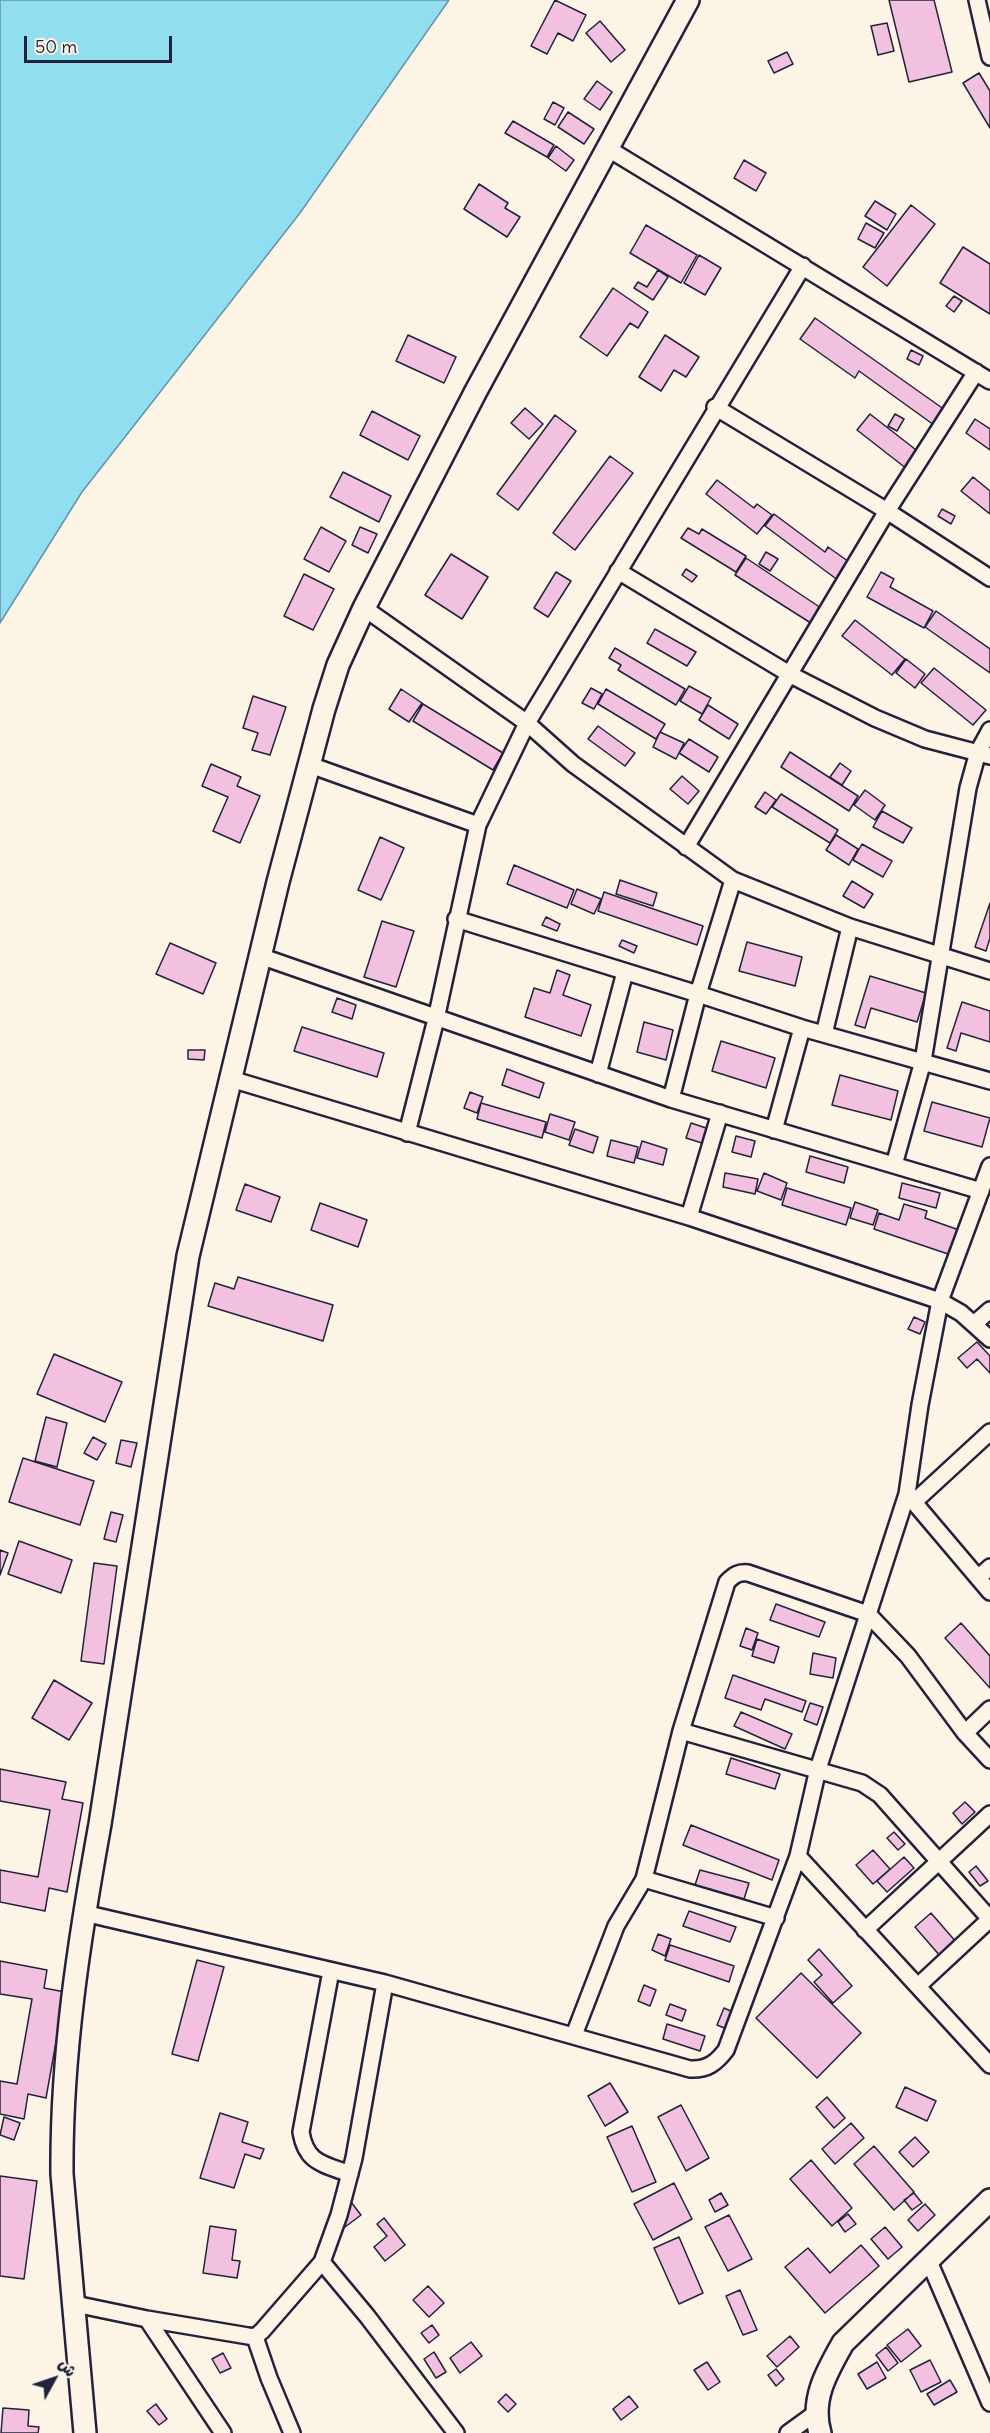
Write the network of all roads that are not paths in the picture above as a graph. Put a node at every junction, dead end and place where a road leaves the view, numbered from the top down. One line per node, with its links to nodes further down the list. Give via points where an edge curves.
1 (688, 0): 4 (street)
2 (978, 0): 3 (street)
3 (990, 57)
4 (607, 148): 5 (street); 12 (street)
5 (802, 266): 6 (street); 8 (street)
6 (976, 372): 7 (street); 9 (street)
7 (990, 381)
8 (715, 407): 9 (street); 10 (street)
9 (887, 511): 11 (street); 13 (street)
10 (618, 571): 13 (street); 14 (street)
11 (990, 578)
12 (364, 608): 14 (street); 17 (street, via 338,665)
13 (791, 675): 16 (street, via 925,739); 19 (street)
14 (527, 723): 18 (street); 19 (street, via 573,764)
15 (990, 730): 16 (street)
16 (984, 754): 23 (street, via 968,788)
17 (310, 765): 18 (street); 24 (street)
18 (478, 825): 21 (street)
19 (686, 847): 20 (street)
20 (733, 880): 22 (street); 27 (street)
21 (456, 919): 26 (street); 28 (street)
22 (850, 927): 23 (street); 30 (street)
23 (939, 954): 25 (street); 31 (street)
24 (260, 956): 28 (street); 33 (street)
25 (990, 971)
26 (625, 972): 27 (street); 32 (street)
27 (698, 993): 29 (street); 35 (street)
28 (436, 1019): 32 (street); 38 (street)
29 (802, 1028): 30 (street); 37 (street)
30 (824, 1034): 31 (street)
31 (922, 1061): 34 (street); 39 (street)
32 (598, 1074): 35 (street)
33 (231, 1080): 38 (street); 62 (street, via 188,1256)
34 (990, 1081)
35 (671, 1099): 36 (street)
36 (720, 1113): 37 (street); 42 (street)
37 (774, 1130): 39 (street)
38 (407, 1133): 42 (street)
39 (894, 1166): 41 (street)
40 (990, 1166): 41 (street)
41 (981, 1191): 43 (street)
42 (689, 1217): 43 (street)
43 (939, 1301): 45 (street); 48 (street, via 920,1405)
44 (990, 1310): 45 (street)
45 (974, 1324): 46 (street)
46 (990, 1339)
47 (990, 1432): 48 (street)
48 (910, 1498): 50 (street); 52 (street)
49 (990, 1567): 50 (street)
50 (978, 1578): 51 (street)
51 (990, 1592)
52 (868, 1614): 54 (street, via 748,1573 732,1576); 55 (street, via 903,1650); 57 (street)
53 (990, 1709): 55 (street)
54 (681, 1731): 57 (street); 61 (street)
55 (965, 1732): 56 (street)
56 (990, 1760)
57 (818, 1769): 59 (street); 60 (street, via 862,1784 880,1795)
58 (990, 1814): 60 (street)
59 (798, 1856): 63 (street); 65 (street)
60 (939, 1861): 64 (street); 65 (street)
61 (644, 1879): 63 (street); 69 (street, via 607,1947)
62 (84, 1913): 66 (street); 75 (street, via 72,2002 62,2131 66,2226)
63 (776, 1918): 69 (street, via 726,2050 710,2067 690,2069)
64 (990, 1919): 68 (street)
65 (865, 1930): 68 (street)
66 (331, 1971): 67 (street); 71 (street, via 301,2132 304,2149 317,2161)
67 (385, 1983): 69 (street); 71 (street)
68 (918, 1986): 70 (street)
69 (574, 2035)
70 (990, 2065)
71 (350, 2174): 74 (street)
72 (990, 2200): 73 (street)
73 (928, 2259): 78 (street); 79 (street, via 843,2343 820,2389)
74 (322, 2262): 77 (street); 80 (street, via 382,2335)
75 (75, 2304): 76 (street); 81 (street)
76 (147, 2319): 77 (street); 82 (street)
77 (255, 2337): 83 (street)
78 (990, 2403)
79 (817, 2412): 84 (street); 85 (street)
80 (451, 2432)
81 (85, 2433)
82 (223, 2433)
83 (292, 2433)
84 (788, 2433)
85 (820, 2433)

